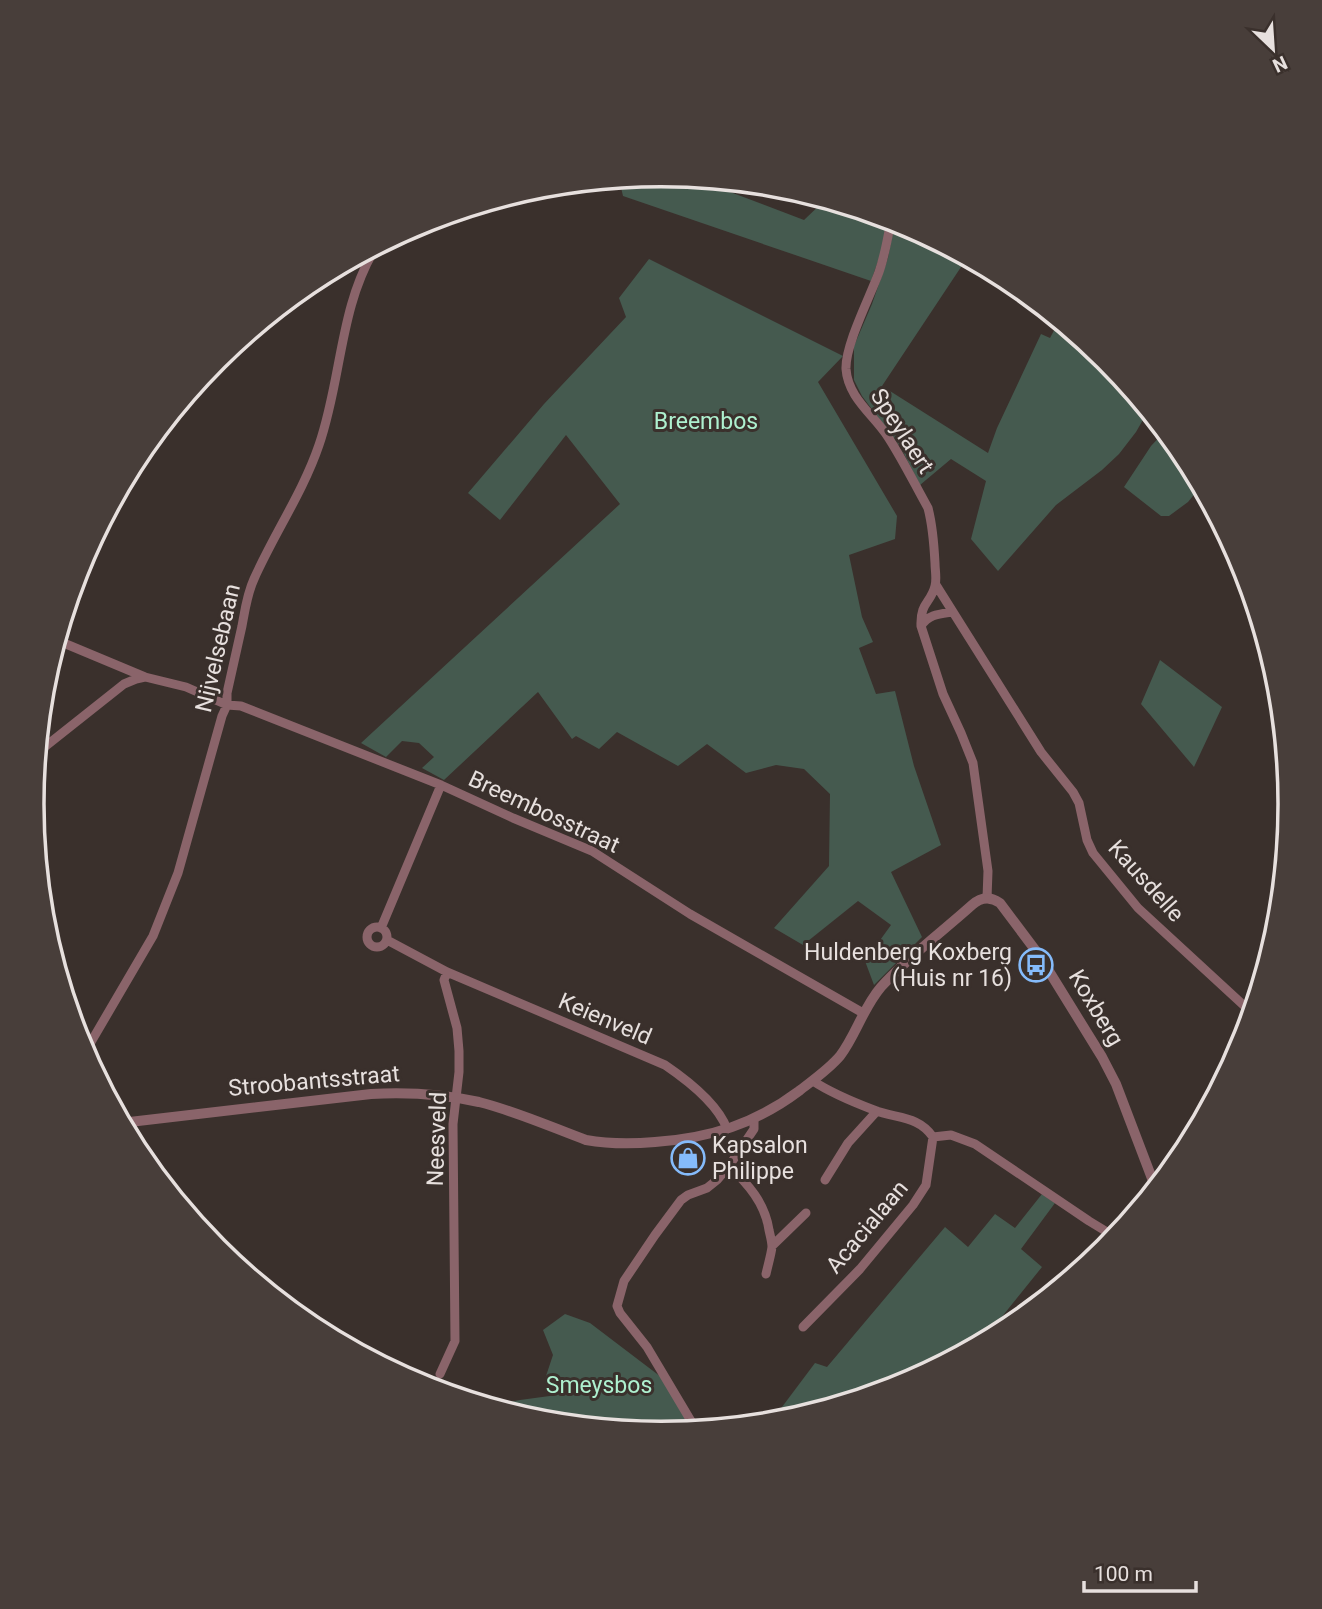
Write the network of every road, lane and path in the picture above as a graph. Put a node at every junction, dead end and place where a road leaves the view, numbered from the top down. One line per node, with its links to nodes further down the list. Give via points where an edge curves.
1 (889, 231): 3 (street, Speylaert, via 846,370 857,399 887,435 928,508)
2 (366, 263): 8 (street, Nijvelsebaan, via 348,313 319,446 250,589)
3 (936, 585): 4 (street, Speylaert); 5 (street, Speylaert, via 924,606)
4 (953, 612): 5 (street, via 932,615); 15 (street, Kausdelle, via 1041,752 1073,792 1090,848 1102,865 1138,908)
5 (921, 626): 11 (street, via 943,694 973,763 988,872)
6 (66, 644): 7 (street, Breembosstraat)
7 (145, 677): 8 (street, Breembosstraat, via 186,687); 9 (street, via 124,684)
8 (228, 705): 10 (street, Breembosstraat, via 241,706); 17 (street, Nijvelsebaan, via 178,873 153,936)
9 (47, 744)
10 (441, 785): 12 (street); 16 (street, Breembosstraat, via 592,851)
11 (987, 898): 16 (street, via 977,901 893,975); 26 (street, Koxberg, via 1000,903 1028,940 1096,1046 1116,1084)
12 (381, 928): 13 (street); 13 (street, via 370,931 368,939 380,947)
13 (387, 940): 14 (street)
14 (447, 972): 19 (street, Neesveld, via 444,980 459,1051); 23 (street, Keienveld, via 665,1065 721,1115)
15 (1244, 1006)
16 (863, 1013): 18 (street, via 839,1057)
17 (91, 1042)
18 (813, 1081): 20 (street); 21 (street)
19 (456, 1098): 22 (street, Stroobantsstraat, via 371,1094); 23 (street, Stroobantsstraat, via 600,1142 665,1141); 35 (street, Neesveld, via 455,1341)
20 (877, 1111): 24 (street, via 913,1120); 27 (street, via 848,1143)
21 (754, 1119): 23 (street, Stroobantsstraat); 25 (street, via 754,1129)
22 (132, 1122)
23 (727, 1129)
24 (933, 1138): 30 (street, via 951,1135 975,1144); 34 (street, Acacialaan, via 926,1185 913,1205)
25 (729, 1166): 29 (street, via 755,1195); 36 (street, via 707,1188 688,1195 674,1209 624,1281 617,1306 648,1347)
26 (1152, 1179)
27 (825, 1180)
28 (806, 1213): 31 (street)
29 (767, 1220): 31 (street); 32 (street)
30 (1106, 1231)
31 (786, 1234): 32 (street)
32 (772, 1246): 33 (street)
33 (766, 1274)
34 (803, 1327)
35 (439, 1374)
36 (691, 1421)

